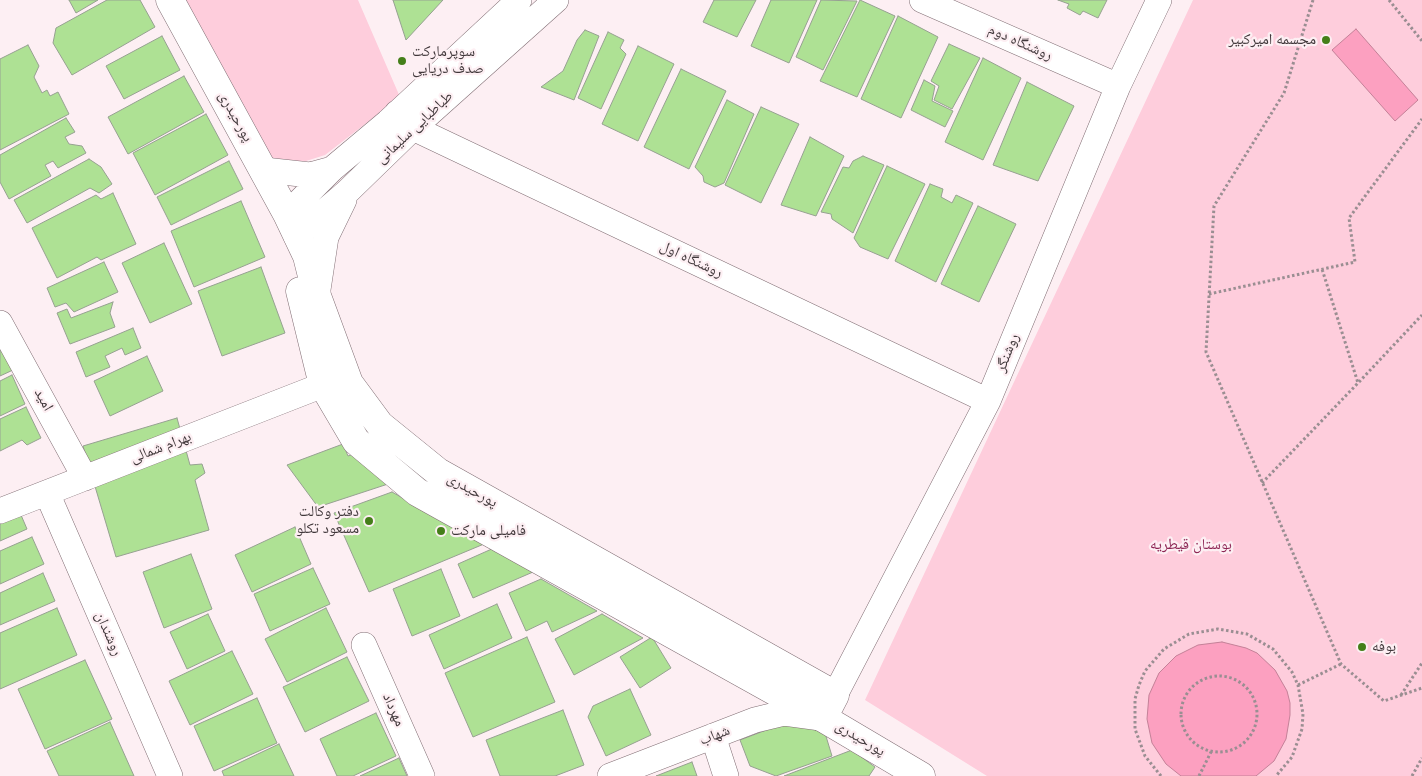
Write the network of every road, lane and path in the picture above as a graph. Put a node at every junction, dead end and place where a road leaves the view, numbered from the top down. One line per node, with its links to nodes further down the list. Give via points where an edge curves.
1 (170, 0): 15 (main road, پورحیدری)
2 (487, 0): 9 (street)
3 (519, 0): 9 (street, طباطبایی سلیمانی)
4 (556, 0): 9 (street, طباطبایی سلیمانی)
5 (922, 0): 11 (street, روشنگاه دوم)
6 (1158, 0): 11 (street, روشنگر)
7 (1314, 0): 19 (path, via 1284,93 1214,206)
8 (1389, 0): 10 (path)
9 (500, 34): 13 (street, طباطبایی سلیمانی)
10 (1422, 42)
11 (1118, 86): 25 (street, روشنگر)
12 (1422, 119): 18 (path, via 1349,218 1355,262)
13 (405, 121): 14 (street, طباطبایی سلیمانی); 16 (street, طباطبایی سلیمانی); 25 (street, روشنگاه اول)
14 (332, 169): 15 (street, via 310,175); 17 (street, طباطبایی سلیمانی)
15 (264, 170): 17 (main road, پورحیدری)
16 (347, 192): 17 (street, طباطبایی سلیمانی); 20 (street, via 326,236)
17 (291, 225): 20 (main road, پورحیدری, via 307,256); 24 (main road, پورحیدری, via 292,258)
18 (1322, 269): 19 (path); 23 (path)
19 (1208, 294): 27 (path, via 1206,352)
20 (318, 296): 36 (main road, پورحیدری, via 349,382 380,425 438,472)
21 (1422, 315): 23 (path)
22 (0, 323): 26 (street, امید)
23 (1358, 383): 27 (path)
24 (323, 385): 26 (street, بهرام شمالی); 36 (main road, پورحیدری, via 356,441 417,492)
25 (988, 401): 36 (street, روشنگر)
26 (85, 478): 28 (street, بهرام شمالی)
27 (1262, 483): 32 (path)
28 (47, 493): 29 (street, بهرام شمالی); 40 (street, روشندان)
29 (0, 511)
30 (364, 645): 41 (street, مهرداد)
31 (1422, 663): 35 (path)
32 (1341, 664): 33 (path); 35 (path, via 1384,701)
33 (1298, 685): 45 (path, via 1273,649 1247,634 1233,630 1204,630 1176,640 1154,659 1135,699 1135,729 1139,743); 47 (path, via 1302,729 1292,757)
34 (1422, 688): 35 (path)
35 (1401, 696)
36 (829, 706): 37 (street, شهاب, via 755,720); 44 (main road, پورحیدری)
37 (713, 736): 42 (street, شهاب); 43 (street)
38 (1211, 752): 38 (path, via 1191,740 1184,730 1182,706 1186,695 1204,679 1227,677 1248,689 1257,711 1256,723 1245,743 1229,751); 46 (path)
39 (1422, 758): 48 (path)
40 (170, 776)
41 (422, 776)
42 (610, 776)
43 (726, 776)
44 (922, 776)
45 (1161, 776)
46 (1199, 776)
47 (1276, 776)
48 (1412, 776)

